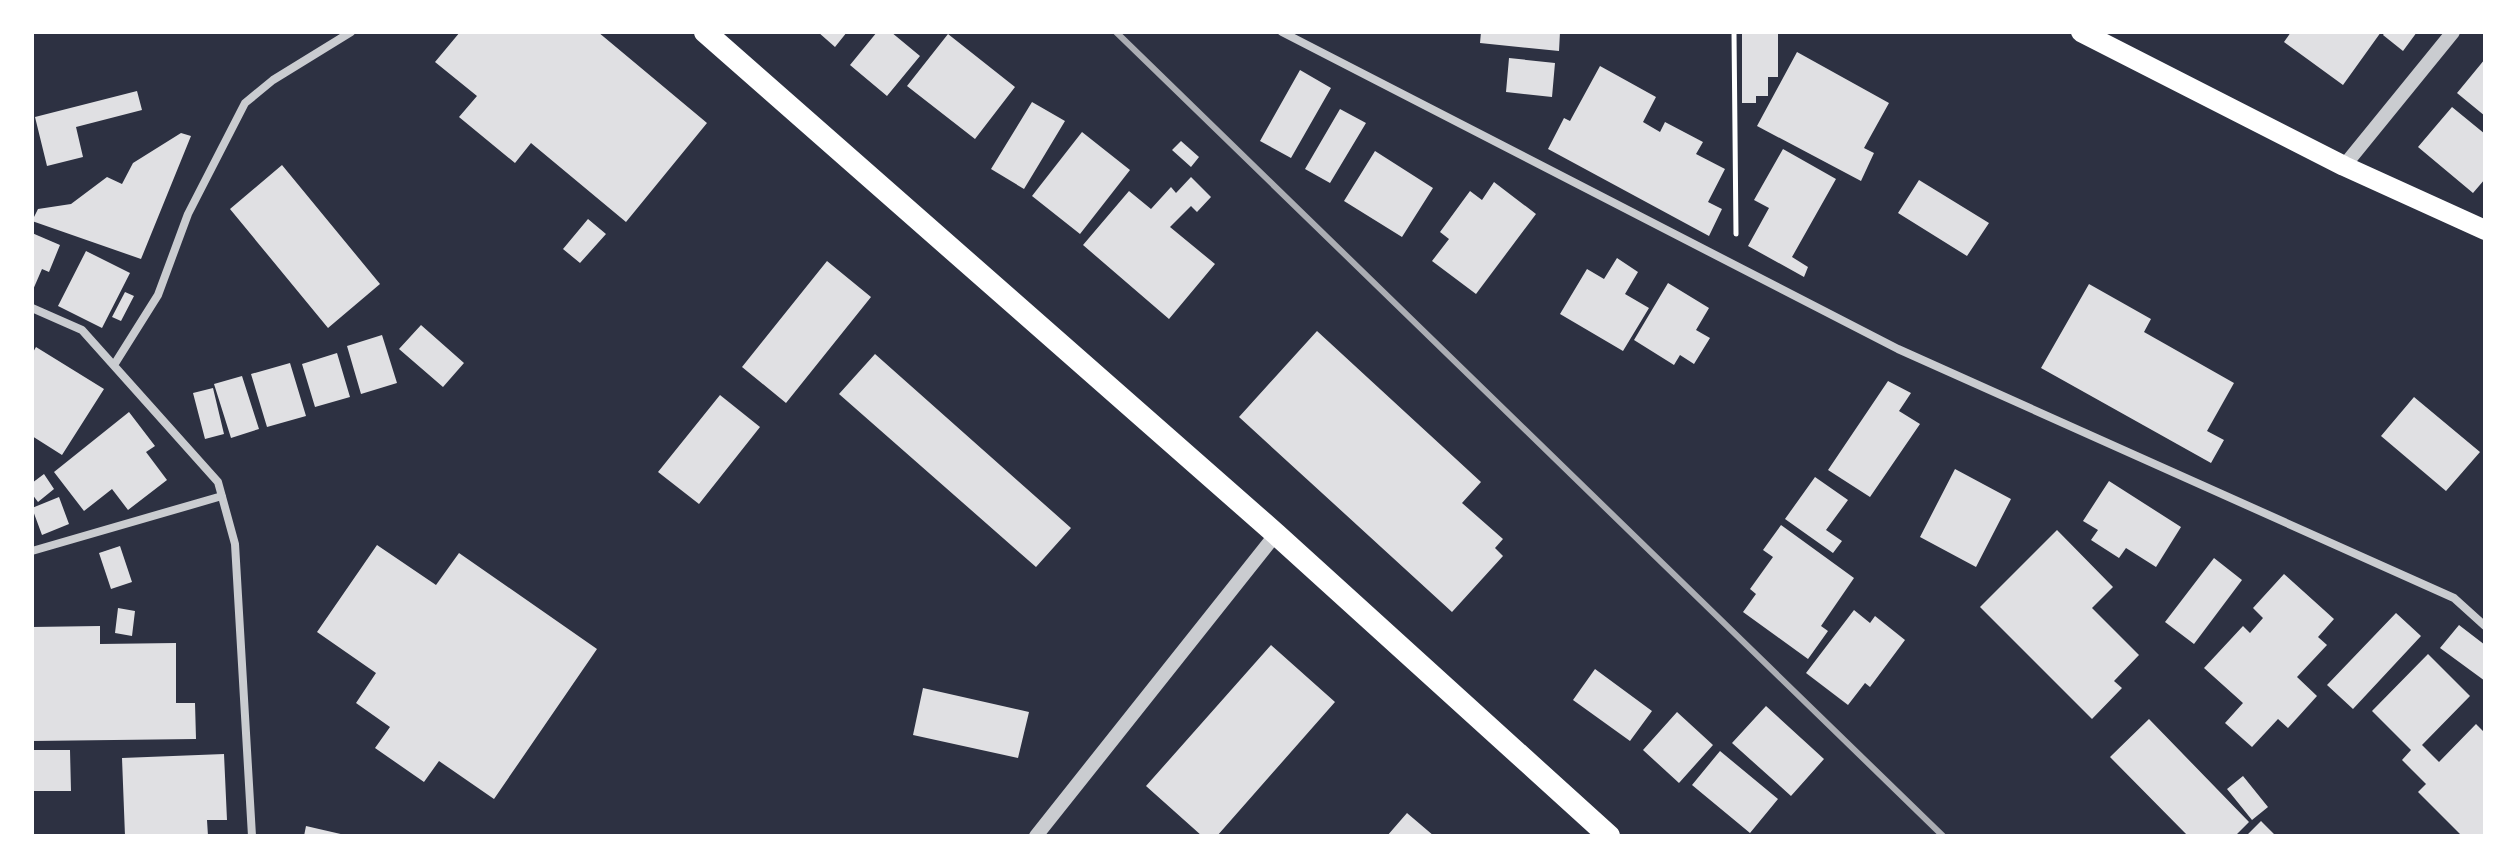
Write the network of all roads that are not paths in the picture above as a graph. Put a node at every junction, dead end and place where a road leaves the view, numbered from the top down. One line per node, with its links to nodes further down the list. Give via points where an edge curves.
1 (351, 32): 9 (street, via 245,103 188,214 158,295)
2 (705, 32): 11 (highway)
3 (1282, 32): 13 (street, via 1898,349 2454,598)
4 (2081, 32): 6 (main road)
5 (2453, 32): 6 (street)
6 (2344, 166): 7 (main road)
7 (2485, 230)
8 (32, 308): 9 (street, via 82,330)
9 (114, 365): 10 (street, via 218,482)
10 (222, 496): 12 (street); 14 (street, via 235,544)
11 (1276, 534): 15 (street); 16 (highway)
12 (32, 551)
13 (2485, 626)
14 (252, 836)
15 (1036, 836)
16 (1609, 836)

